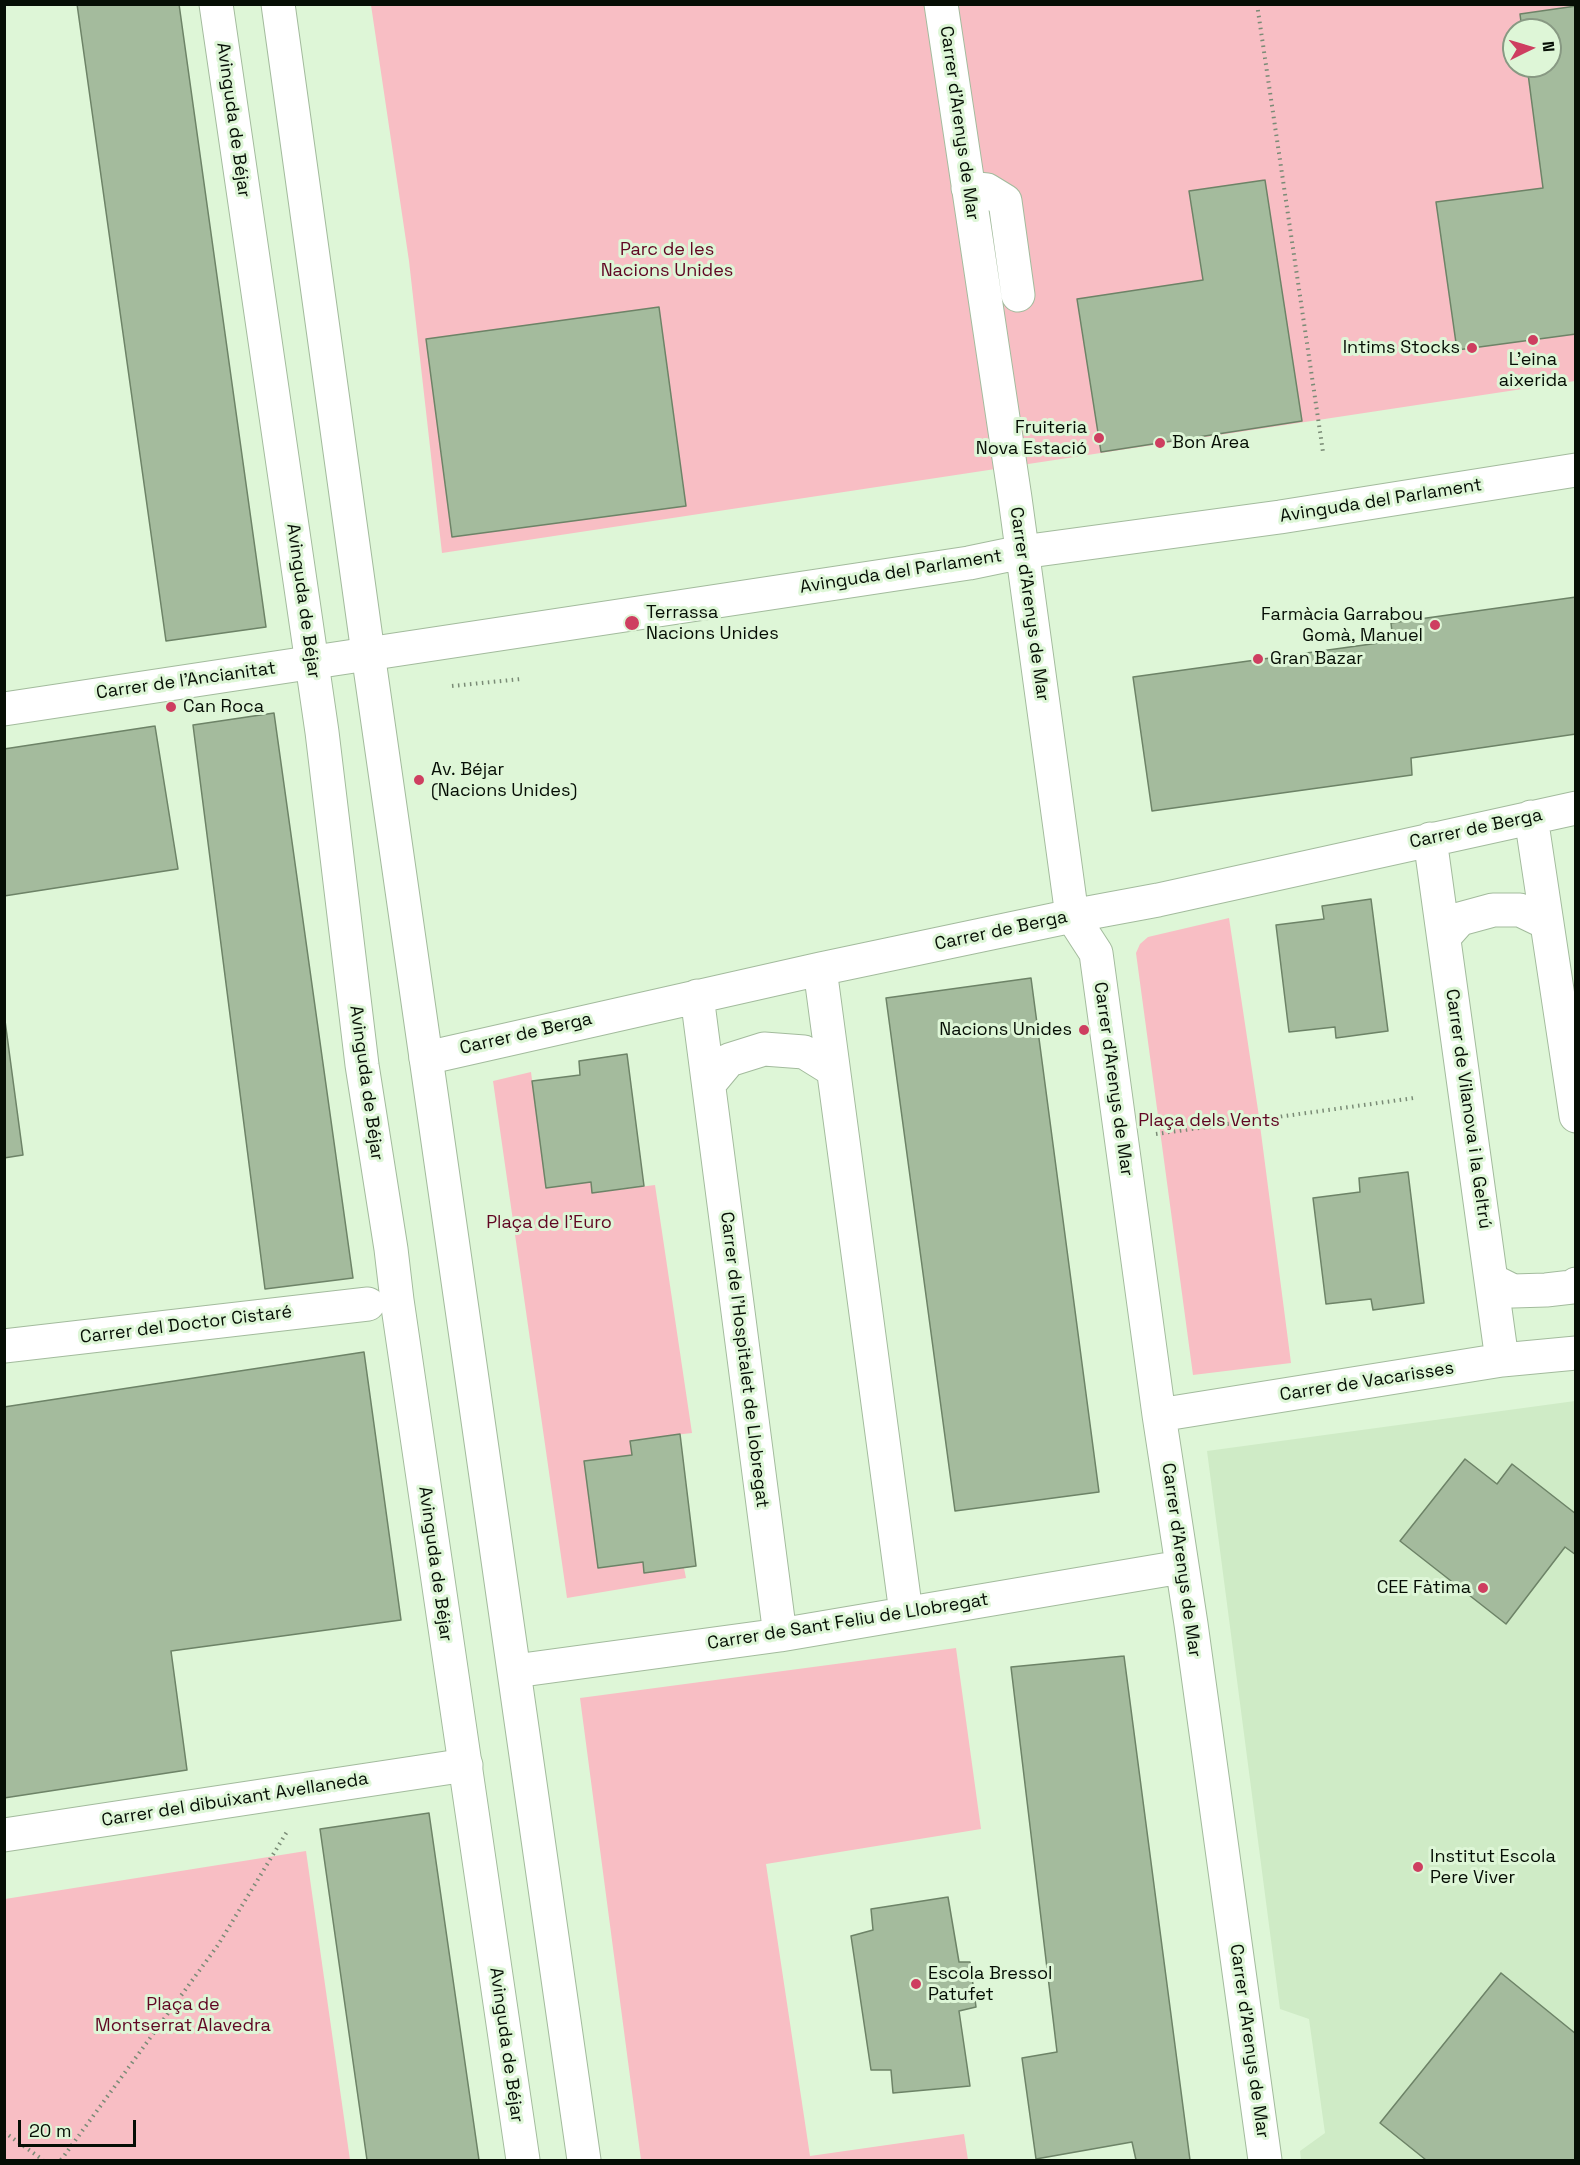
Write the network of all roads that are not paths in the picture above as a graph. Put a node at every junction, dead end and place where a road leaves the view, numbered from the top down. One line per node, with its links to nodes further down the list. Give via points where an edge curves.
1 (216, 4): 9 (street, Avinguda de Béjar)
2 (278, 4): 8 (street)
3 (941, 4): 4 (street, Carrer d'Arenys de Mar)
4 (968, 188): 5 (street, via 987,190 1005,201); 7 (street, Carrer d'Arenys de Mar)
5 (1018, 295)
6 (1575, 470): 7 (street, Avinguda del Parlament, via 1280,517)
7 (1022, 552): 8 (street, Avinguda del Parlament); 14 (street, Carrer d'Arenys de Mar)
8 (368, 652): 9 (street, Carrer de l'Ancianitat); 19 (street)
9 (311, 662): 10 (street, Carrer de l'Ancianitat); 34 (street, Avinguda de Béjar, via 362,1065)
10 (4, 709)
11 (1575, 808): 12 (street, Carrer de Berga)
12 (1531, 817): 13 (street, Carrer de Berga); 15 (street)
13 (1430, 839): 14 (street, Carrer de Berga); 16 (street, Carrer de Vilanova i la Geltrú)
14 (1072, 916): 17 (street, Carrer de Berga); 29 (street, Carrer d'Arenys de Mar, via 1096,953)
15 (1547, 923): 16 (street, via 1520,910 1493,910 1460,919); 22 (street)
16 (1444, 938): 23 (street, Carrer de Vilanova i la Geltrú)
17 (820, 969): 18 (street, Carrer de Berga); 20 (street)
18 (697, 996): 19 (street, Carrer de Berga); 21 (street, Carrer de l'Hospitalet de Llobregat)
19 (426, 1058): 33 (street)
20 (833, 1070): 21 (street, via 804,1052 764,1049 729,1060); 31 (street)
21 (708, 1084): 32 (street, Carrer de l'Hospitalet de Llobregat)
22 (1575, 1116)
23 (1493, 1281): 24 (street, via 1513,1291); 28 (street, Carrer de Vilanova i la Geltrú)
24 (1575, 1284)
25 (368, 1304): 26 (street, Carrer del Doctor Cistaré)
26 (4, 1346)
27 (1575, 1353): 28 (street, Carrer de Vacarisses)
28 (1502, 1360): 29 (street, Carrer de Vacarisses)
29 (1159, 1415): 30 (street, Carrer d'Arenys de Mar)
30 (1181, 1567): 31 (street, Carrer de Sant Feliu de Llobregat); 38 (street, Carrer d'Arenys de Mar)
31 (906, 1613): 32 (street, Carrer de Sant Feliu de Llobregat)
32 (780, 1635): 33 (street, Carrer de Sant Feliu de Llobregat)
33 (515, 1671): 37 (street)
34 (466, 1765): 35 (street, Carrer del dibuixant Avellaneda); 36 (street, Avinguda de Béjar)
35 (4, 1835)
36 (524, 2160)
37 (584, 2160)
38 (1265, 2160)

